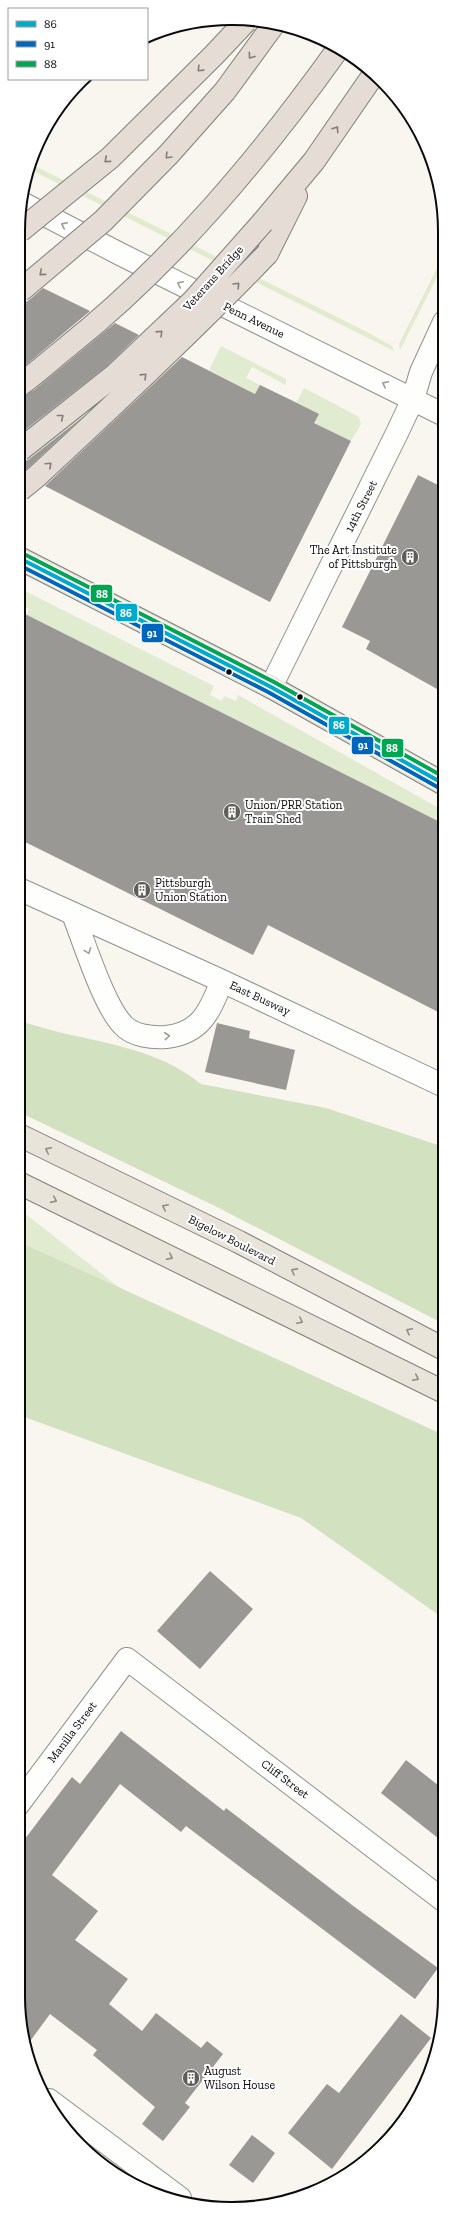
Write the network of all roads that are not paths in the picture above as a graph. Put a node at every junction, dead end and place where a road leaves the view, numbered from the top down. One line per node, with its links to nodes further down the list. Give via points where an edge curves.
1 (242, 25): 7 (highway, one-way to 7, bridge, via 110,158)
2 (270, 29): 8 (highway, one-way to 8, bridge, via 225,91 170,154 103,221)
3 (335, 53): 10 (highway, bridge, via 244,172 177,247 99,322)
4 (371, 79): 5 (highway, Veterans Bridge, one-way to 4)
5 (314, 161): 13 (highway, Veterans Bridge, one-way to 5, bridge, via 116,374 193,300); 14 (highway, one-way to 5, bridge, via 132,388 267,254)
6 (27, 206): 11 (street, Penn Avenue, one-way to 6)
7 (25, 227)
8 (25, 287)
9 (438, 335): 11 (street, 14th Street, via 421,372)
10 (25, 381)
11 (413, 399): 12 (street, Penn Avenue); 16 (street, 14th Street)
12 (438, 412)
13 (25, 446)
14 (25, 486)
15 (25, 561): 16 (main road)
16 (271, 687): 17 (main road)
17 (438, 781)
18 (25, 892): 19 (street, East Busway)
19 (73, 914): 20 (street, East Busway); 20 (street, one-way to 20, via 111,1009 124,1026 138,1034 176,1036 191,1030 210,1010)
20 (222, 981): 21 (street, East Busway)
21 (438, 1083)
22 (25, 1138): 24 (main road, Bigelow Boulevard, one-way to 22, via 239,1242)
23 (25, 1186): 25 (main road, one-way to 25)
24 (438, 1346)
25 (438, 1389)
26 (126, 1659): 27 (street, Manilla Street); 28 (street, Cliff Street)
27 (25, 1795)
28 (438, 1896)
29 (59, 2109): 30 (street)
30 (140, 2179): 31 (street)
31 (166, 2191)

